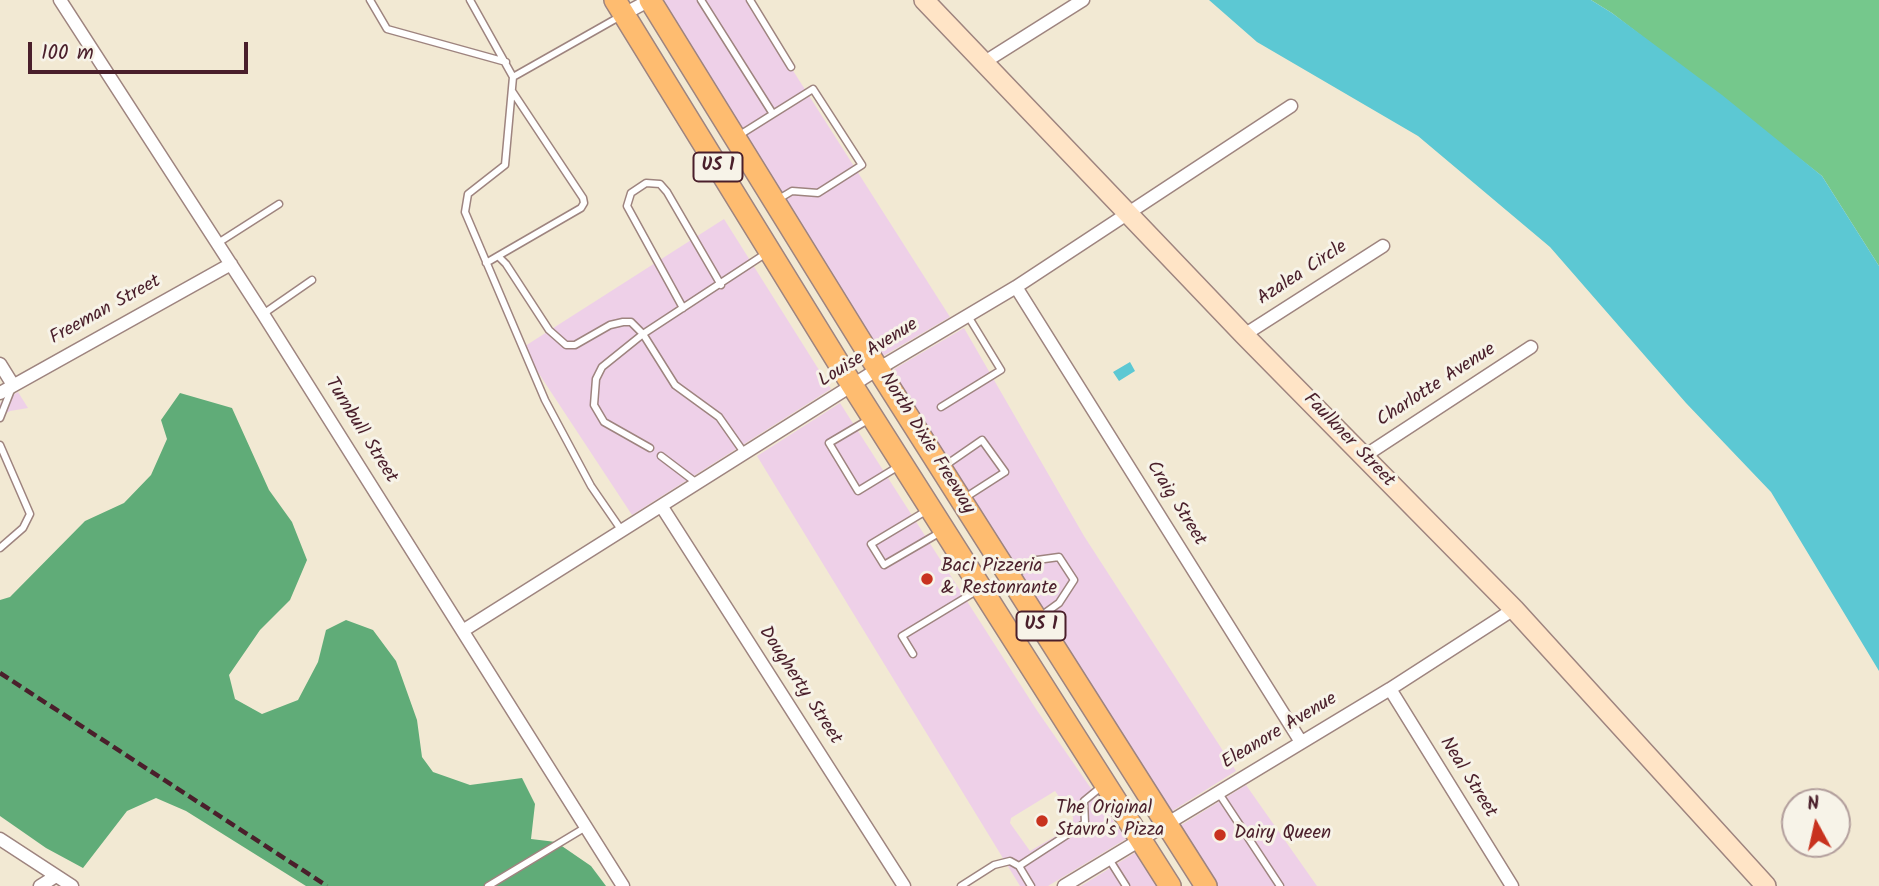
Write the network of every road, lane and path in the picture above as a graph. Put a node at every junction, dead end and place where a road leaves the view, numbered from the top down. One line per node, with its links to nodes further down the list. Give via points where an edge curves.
1 (60, 0): 21 (street, Turnbull Street)
2 (370, 0): 10 (lane, via 387,29)
3 (471, 0): 10 (lane)
4 (650, 0): 9 (street); 17 (main road, North Dixie Freeway / US 1)
5 (750, 0): 12 (lane)
6 (924, 0): 11 (street, Faulkner Street)
7 (1083, 0): 11 (street)
8 (704, 1): 16 (lane)
9 (620, 7): 13 (lane); 23 (main road, North Dixie Freeway / US 1)
10 (506, 62): 13 (lane)
11 (983, 63): 20 (street, Faulkner Street)
12 (791, 67)
13 (513, 77): 14 (lane)
14 (512, 91): 24 (lane, via 583,203); 25 (lane, via 505,165 468,194 465,212)
15 (1292, 106): 20 (street, Louise Avenue)
16 (774, 114): 17 (lane); 18 (lane, via 813,89 862,165 818,193 792,191)
17 (736, 138): 18 (main road, North Dixie Freeway / US 1)
18 (775, 201): 37 (main road, North Dixie Freeway / US 1)
19 (279, 204): 21 (lane)
20 (1128, 215): 29 (street, Louise Avenue); 34 (street, Faulkner Street)
21 (218, 243): 26 (street, Turnbull Street)
22 (1383, 246): 34 (street, Azalea Circle)
23 (769, 251): 28 (lane); 39 (main road, North Dixie Freeway / US 1)
24 (498, 256): 25 (lane); 33 (lane, via 549,330 566,345 623,322 631,322)
25 (486, 263): 56 (lane, via 545,400 591,486)
26 (231, 264): 31 (street, Turnbull Street); 38 (street, Freeman Street)
27 (312, 280): 31 (lane)
28 (721, 285): 30 (lane); 30 (lane, via 667,192 660,184 646,183 631,193 627,206)
29 (1016, 287): 32 (street, Louise Avenue); 65 (street, Craig Street)
30 (683, 308): 33 (lane)
31 (263, 314): 62 (street, Turnbull Street)
32 (968, 316): 37 (street, Louise Avenue); 41 (lane, via 1002,370)
33 (643, 334): 45 (lane, via 602,367 593,391 594,405 604,422); 46 (lane, via 675,385 719,417)
34 (1244, 335): 48 (street, Faulkner Street)
35 (1531, 346): 48 (street, Charlotte Avenue)
36 (0, 364): 38 (street)
37 (878, 369): 39 (street, Louise Avenue); 50 (main road, North Dixie Freeway / US 1)
38 (13, 385): 40 (street, Freeman Street); 43 (lane)
39 (852, 386): 42 (main road, North Dixie Freeway / US 1); 46 (street, Louise Avenue)
40 (0, 393)
41 (941, 407)
42 (872, 417): 49 (main road, North Dixie Freeway / US 1); 49 (lane, via 829,443 858,491)
43 (0, 418)
44 (0, 445): 57 (lane, via 30,514 23,528)
45 (650, 448)
46 (745, 454): 51 (street, Louise Avenue)
47 (661, 456): 51 (lane)
48 (1363, 457): 60 (street, Faulkner Street)
49 (902, 464): 54 (main road, North Dixie Freeway / US 1)
50 (941, 469): 52 (main road, North Dixie Freeway / US 1); 52 (lane, via 982,440 1005,472)
51 (698, 484): 53 (street, Louise Avenue)
52 (961, 500): 58 (main road, North Dixie Freeway / US 1)
53 (662, 507): 56 (street, Louise Avenue); 79 (street, Dougherty Street)
54 (930, 509): 55 (main road, North Dixie Freeway / US 1); 55 (lane, via 871,544 884,565)
55 (944, 530): 59 (main road, North Dixie Freeway / US 1)
56 (622, 531): 62 (street, Louise Avenue)
57 (0, 548)
58 (1010, 577): 61 (main road, North Dixie Freeway / US 1); 61 (lane, via 1037,560 1059,557 1074,580 1059,603)
59 (981, 588): 63 (lane, via 902,636); 66 (main road, North Dixie Freeway / US 1)
60 (1514, 609): 64 (street, Eleanore Avenue); 88 (street, Faulkner Street)
61 (1037, 619): 68 (main road, North Dixie Freeway / US 1)
62 (464, 630): 69 (street, Turnbull Street)
63 (913, 654)
64 (1390, 690): 65 (street, Eleanore Avenue); 87 (street, Neal Street)
65 (1301, 742): 67 (street, Eleanore Avenue)
66 (1105, 784): 71 (main road, North Dixie Freeway / US 1); 73 (lane, via 1084,801 1085,823)
67 (1218, 792): 68 (street, Eleanore Avenue); 86 (lane)
68 (1167, 824): 71 (street, Eleanore Avenue); 85 (main road, North Dixie Freeway / US 1)
69 (586, 827): 77 (lane); 78 (street, Turnbull Street)
70 (0, 839): 74 (street)
71 (1141, 840): 72 (street, Eleanore Avenue); 84 (main road, North Dixie Freeway / US 1)
72 (1109, 859): 82 (street, Eleanore Avenue); 83 (lane)
73 (1019, 866): 80 (lane, via 1001,862); 81 (lane)
74 (56, 876): 75 (street); 76 (street)
75 (40, 886)
76 (72, 886)
77 (488, 886)
78 (622, 886)
79 (904, 886)
80 (961, 886)
81 (1031, 886)
82 (1064, 886)
83 (1126, 886)
84 (1170, 886)
85 (1206, 886)
86 (1280, 886)
87 (1512, 886)
88 (1766, 886)

